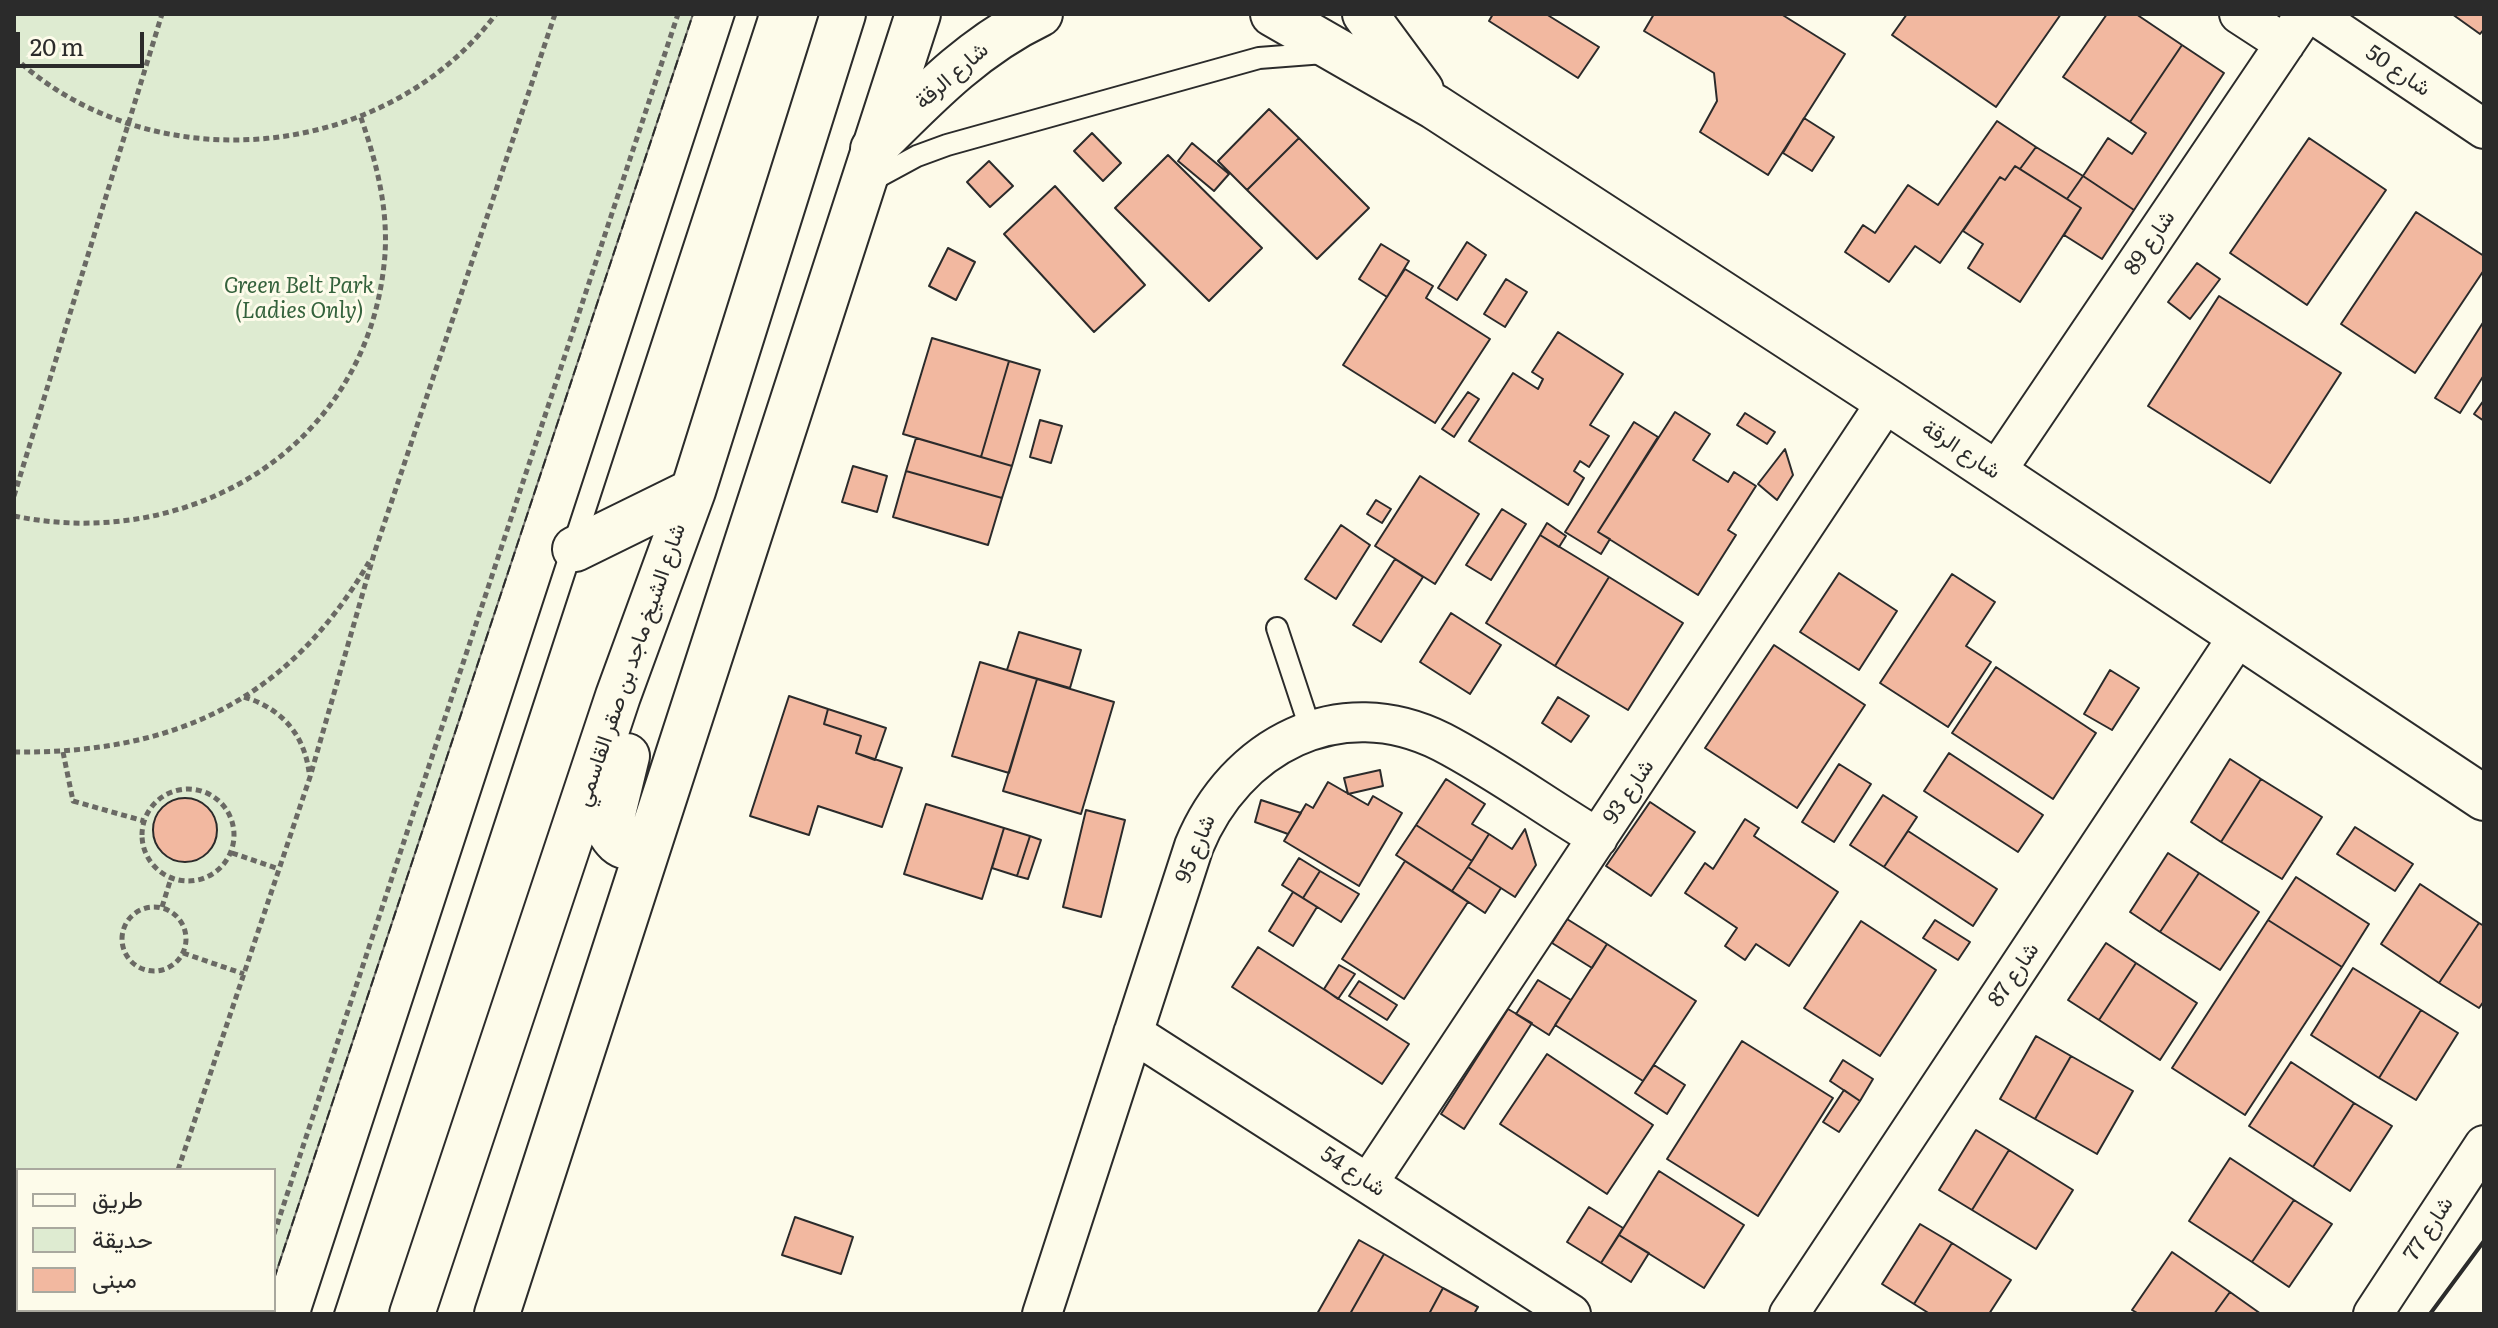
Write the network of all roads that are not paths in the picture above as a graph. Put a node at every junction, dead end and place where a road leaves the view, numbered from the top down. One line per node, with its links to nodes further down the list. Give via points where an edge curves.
1 (747, 14): 17 (lane)
2 (843, 14): 16 (main road, شارع الشيخ ماجد بن صقر القاسمي)
3 (918, 14): 13 (main road)
4 (1040, 14): 13 (main road, شارع الرقة, via 968,57)
5 (1273, 14): 10 (main road, شارع الرقة)
6 (1365, 14): 11 (main road, شارع الرقة)
7 (2239, 14): 9 (street)
8 (2313, 14): 12 (street, شارع 50)
9 (2295, 29): 15 (street, شارع 89)
10 (1348, 56): 11 (main road, شارع الرقة); 13 (lane, via 1303,52 1259,58 947,145 889,169)
11 (1435, 107): 14 (main road, شارع الرقة)
12 (2484, 129)
13 (868, 167): 23 (main road)
14 (1887, 401): 15 (main road, شارع الرقة); 24 (street, شارع 93)
15 (1995, 473): 19 (main road, شارع الرقة)
16 (693, 491): 17 (main road); 20 (main road, شارع الشيخ ماجد بن صقر القاسمي)
17 (575, 549): 28 (lane)
18 (1277, 628): 21 (lane)
19 (2239, 635): 22 (main road, شارع الرقة); 33 (street, شارع 87)
20 (618, 696): 23 (main road, via 628,718 630,744 609,830 627,848); 29 (main road, شارع الشيخ ماجد بن صقر القاسمي)
21 (1311, 731): 24 (street, شارع 95, via 1364,724 1417,732 1442,742); 25 (street, شارع 95, via 1260,756 1220,795 1205,819)
22 (2484, 798)
23 (651, 837): 30 (main road)
24 (1598, 838): 27 (street, شارع 93)
25 (1133, 1033): 27 (street, شارع 54); 31 (street, شارع 95)
26 (2484, 1145): 34 (street, شارع 77)
27 (1369, 1182): 32 (street, شارع 54)
28 (322, 1314)
29 (412, 1314)
30 (497, 1314)
31 (1042, 1314)
32 (1571, 1314)
33 (1789, 1314)
34 (2373, 1314)

